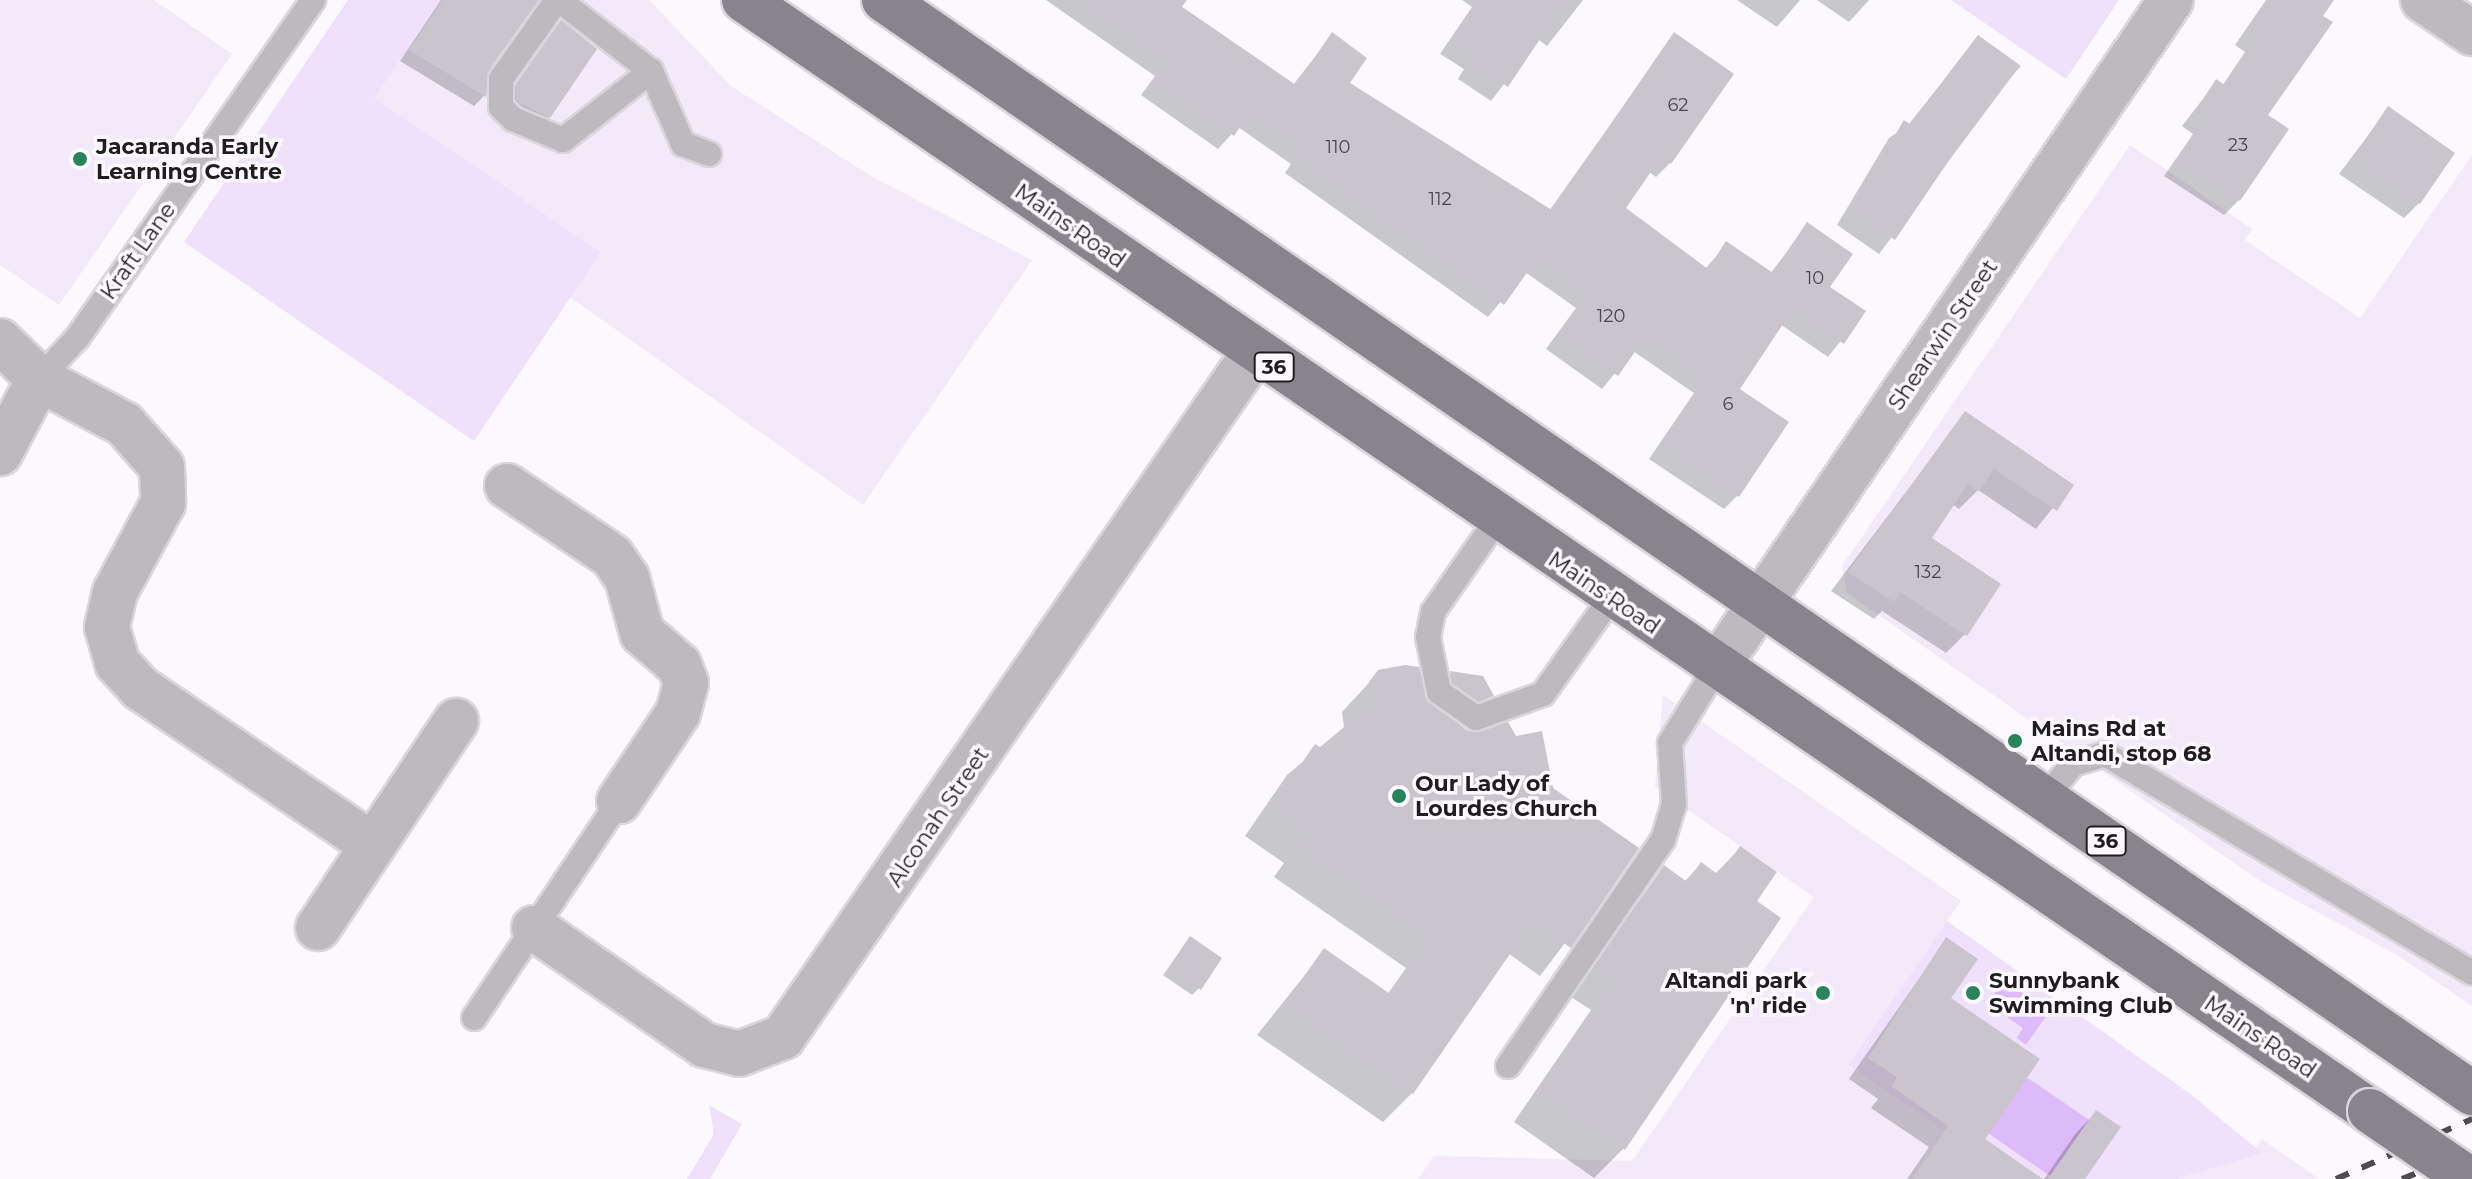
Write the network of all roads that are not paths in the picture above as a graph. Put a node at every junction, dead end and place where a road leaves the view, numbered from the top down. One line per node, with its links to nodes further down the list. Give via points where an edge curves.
1 (313, 0): 12 (lane, Kraft Lane, via 78,337)
2 (558, 0): 8 (lane); 8 (lane, via 501,79 501,107 513,119 563,140)
3 (744, 0): 11 (main road, Mains Road / 36)
4 (884, 0): 17 (main road, 36)
5 (2171, 0): 17 (street, Shearwin Street)
6 (2423, 0): 7 (street)
7 (2472, 33)
8 (651, 71): 9 (lane, via 683,144)
9 (709, 154)
10 (0, 341): 12 (street)
11 (1254, 353): 15 (main road, Mains Road / 36); 24 (street, Alconah Street, via 783,1037 739,1054 704,1045)
12 (39, 379): 13 (street); 22 (street, via 124,424 162,467 163,503 115,592 107,627 117,663 140,688)
13 (0, 453)
14 (507, 486): 21 (street, via 612,556 627,578 642,633 679,665 686,683 678,713)
15 (1496, 521): 16 (main road, Mains Road / 36); 16 (lane, via 1433,612 1428,637 1439,692 1476,718 1543,694)
16 (1611, 598): 18 (main road, Mains Road / 36)
17 (1761, 601): 18 (street, Shearwin Street); 20 (main road, 36)
18 (1715, 670): 27 (lane, via 1670,743 1674,805 1663,840); 29 (main road, Mains Road / 36, bridge)
19 (456, 721): 22 (street)
20 (2044, 799): 25 (lane, via 2073,764 2105,754); 28 (main road, 36)
21 (619, 801): 24 (lane)
22 (373, 845): 23 (street)
23 (318, 928)
24 (534, 928): 26 (lane)
25 (2472, 973)
26 (474, 1018)
27 (1508, 1066)
28 (2462, 1086)
29 (2469, 1179)

